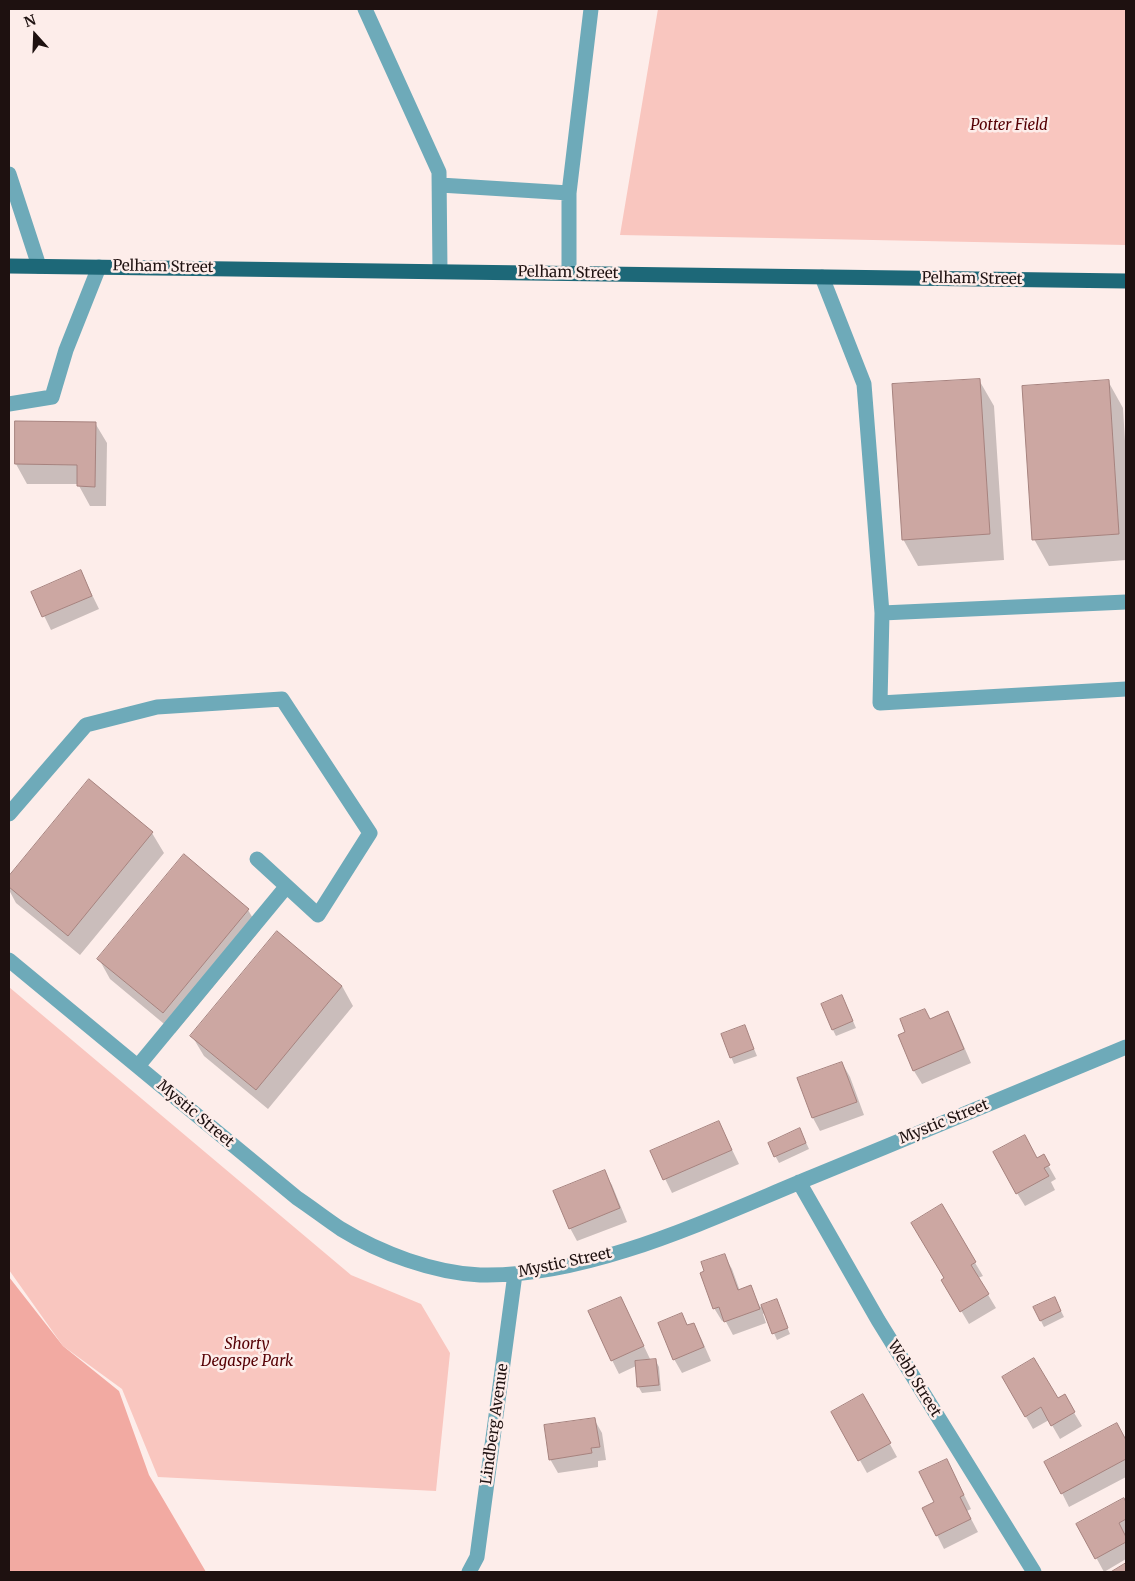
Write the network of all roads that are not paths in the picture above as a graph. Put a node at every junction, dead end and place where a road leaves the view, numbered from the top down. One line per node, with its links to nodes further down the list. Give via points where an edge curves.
1 (366, 9): 4 (street, via 439,172)
2 (592, 9): 5 (street)
3 (9, 178): 7 (street)
4 (440, 186): 5 (street); 9 (street)
5 (569, 193): 10 (street)
6 (9, 266): 7 (main road, Pelham Street)
7 (39, 266): 8 (main road, Pelham Street)
8 (99, 267): 9 (main road, Pelham Street); 13 (street, via 66,350 52,397)
9 (440, 271): 10 (main road, Pelham Street)
10 (569, 273): 11 (main road, Pelham Street)
11 (822, 276): 12 (main road, Pelham Street); 15 (street, via 864,384)
12 (1126, 281)
13 (9, 404)
14 (1126, 602): 15 (street)
15 (882, 613): 16 (street, via 880,703)
16 (1126, 689)
17 (9, 814): 19 (street, via 86,725 157,707 282,699 370,833 318,915)
18 (256, 859): 19 (street)
19 (286, 887): 22 (street)
20 (9, 960): 22 (street, Mystic Street)
21 (1126, 1047): 23 (street, Mystic Street)
22 (138, 1066): 24 (street, Mystic Street, via 297,1198 367,1244 421,1265 478,1275)
23 (799, 1182): 24 (street, Mystic Street, via 646,1243 558,1268); 26 (street, Webb Street, via 878,1320)
24 (514, 1274): 25 (street, Lindberg Avenue, via 477,1557)
25 (469, 1572)
26 (1034, 1572)

